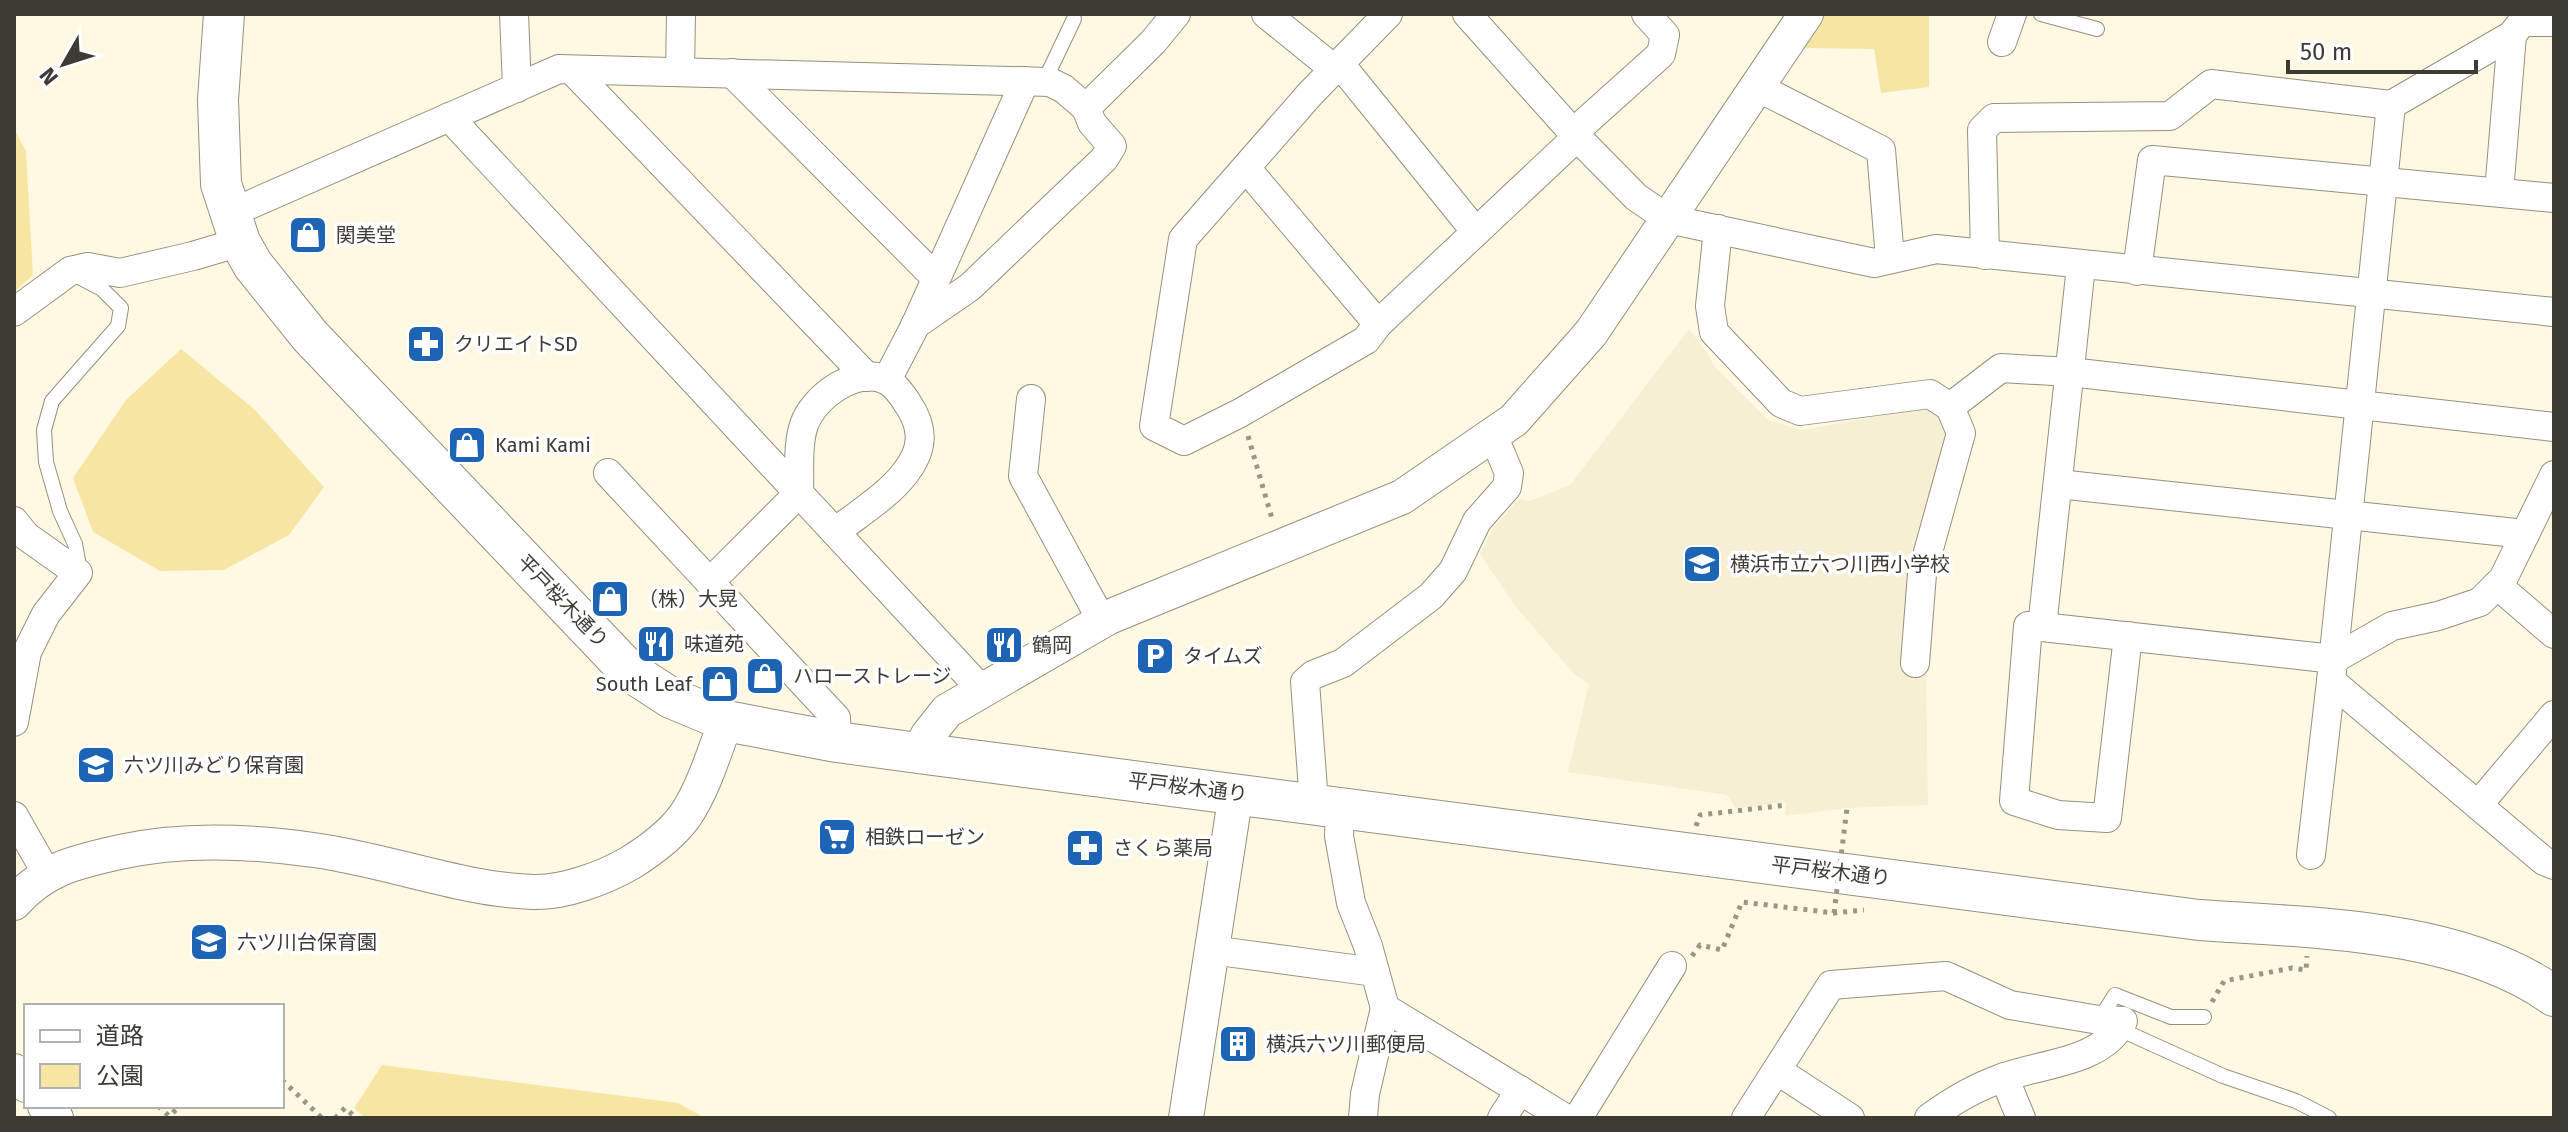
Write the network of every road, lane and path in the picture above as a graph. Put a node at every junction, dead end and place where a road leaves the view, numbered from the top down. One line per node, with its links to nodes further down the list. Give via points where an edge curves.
1 (224, 14): 33 (main road, 平戸桜木通り, via 218,114 221,184)
2 (514, 14): 23 (street)
3 (681, 14): 19 (street)
4 (1176, 14): 25 (street)
5 (1266, 14): 17 (street)
6 (1388, 14): 17 (street)
7 (1467, 14): 27 (street)
8 (1646, 14): 27 (street, via 1665,35 1661,54)
9 (1806, 14): 22 (street)
10 (2012, 14): 16 (street)
11 (2041, 14): 14 (lane)
12 (1074, 19): 21 (lane)
13 (2554, 22): 15 (street, via 2522,22)
14 (2097, 29)
15 (2512, 35): 24 (street); 30 (street)
16 (2002, 42)
17 (1337, 66): 28 (street); 35 (street)
18 (572, 70): 19 (street); 23 (street, via 559,69); 48 (street)
19 (680, 72): 20 (street)
20 (732, 73): 21 (street); 41 (street)
21 (1035, 81): 25 (street, via 1064,89); 41 (street)
22 (1757, 87): 32 (street); 37 (street, via 1881,150)
23 (517, 88): 26 (street)
24 (2391, 105): 29 (street); 36 (street, via 2211,84 2170,116 1994,118 1982,130)
25 (1086, 108): 46 (street, via 1112,146 1104,159 970,287)
26 (449, 117): 33 (street); 58 (street)
27 (1575, 135): 32 (street, via 1636,197); 35 (street)
28 (1246, 168): 45 (street); 45 (street, via 1183,239 1154,426 1184,441 1366,340)
29 (2382, 182): 30 (street); 40 (street, via 2152,160); 42 (street)
30 (2499, 192): 31 (street)
31 (2554, 198)
32 (1668, 219): 34 (street); 54 (street, via 1591,333 1514,420)
33 (235, 227): 39 (street, via 193,256 120,273 88,267); 75 (main road, 平戸桜木通り, via 253,265 310,336 628,670 671,698)
34 (1718, 229): 37 (street, via 1874,263); 51 (street, via 1710,306 1714,332 1781,403 1800,411 1930,394)
35 (1476, 232): 45 (street)
36 (1985, 255): 37 (street, via 1936,249); 38 (street)
37 (1890, 259)
38 (2081, 266): 40 (street); 47 (street)
39 (70, 271): 43 (street); 64 (lane, via 102,289 121,308 118,326 52,401 44,430 46,462 75,544)
40 (2137, 271): 42 (street)
41 (936, 278): 46 (street)
42 (2370, 294): 44 (street); 50 (street)
43 (14, 312)
44 (2554, 312)
45 (1378, 324)
46 (915, 326): 48 (street)
47 (2070, 372): 50 (street); 51 (street, via 2001,368); 57 (street)
48 (877, 379): 58 (street, via 843,383 825,393 809,412 802,428); 62 (street, via 902,395 918,418 921,437 906,472)
49 (1031, 399): 67 (street, via 1023,476)
50 (2359, 403): 52 (street); 59 (street)
51 (1950, 407): 71 (street, via 1961,433 1922,574)
52 (2554, 427)
53 (1247, 433): 61 (path)
54 (1493, 435): 67 (street, via 1402,497); 80 (street, via 1509,473 1507,487 1477,521 1453,571 1431,596 1343,663 1305,682)
55 (608, 473): 65 (street)
56 (2554, 475): 63 (street)
57 (2058, 484): 59 (street); 68 (street)
58 (799, 493): 62 (street); 65 (street)
59 (2348, 515): 63 (street); 72 (street)
60 (14, 521): 64 (street, via 26,536)
61 (1274, 527)
62 (835, 532): 73 (street)
63 (2525, 534): 66 (street)
64 (78, 573): 76 (street, via 46,614 27,652)
65 (710, 582): 77 (street, via 836,718)
66 (2497, 585): 69 (street); 72 (street, via 2480,602 2392,626)
67 (1102, 621): 73 (street)
68 (2042, 627): 70 (street); 70 (street, via 2028,626 2014,801 2058,815 2107,818)
69 (2554, 634)
70 (2128, 636): 72 (street)
71 (1915, 663)
72 (2332, 670): 82 (street); 86 (street)
73 (982, 690): 78 (street, via 947,711)
74 (2554, 715): 82 (street)
75 (726, 721): 77 (main road, 平戸桜木通り); 88 (street, via 701,786 668,835 614,873 579,885 535,892 490,887 314,850 206,842 144,846)
76 (14, 722)
77 (837, 742): 78 (main road, 平戸桜木通り)
78 (918, 753): 79 (main road, 平戸桜木通り)
79 (1236, 793): 80 (main road, 平戸桜木通り); 92 (street)
80 (1327, 805): 95 (street, via 1339,836 1351,903); 96 (main road, 平戸桜木通り, via 2199,920 2386,937 2463,951)
81 (1787, 805): 84 (path)
82 (2478, 805): 87 (street)
83 (1847, 808): 91 (path, bridge)
84 (1700, 815)
85 (14, 816): 88 (street)
86 (2311, 855)
87 (2554, 865)
88 (47, 874): 89 (street)
89 (14, 903)
90 (1877, 909): 91 (path)
91 (1834, 913): 94 (path, via 1742,902 1722,950 1700,945 1681,972)
92 (1211, 950): 95 (street); 109 (street)
93 (2307, 951): 98 (path, via 2306,970 2224,981)
94 (1672, 966): 113 (street)
95 (1375, 972): 97 (street)
96 (2554, 996)
97 (1385, 1008): 103 (street); 110 (street)
98 (2204, 1017): 99 (lane, via 2171,1017 2115,995)
99 (2109, 1024): 100 (street, via 2010,1005 1946,976 1831,985); 101 (street, via 2103,1046); 118 (lane)
100 (1778, 1071): 114 (street); 115 (street)
101 (2004, 1077): 116 (street); 117 (street)
102 (284, 1082): 106 (path)
103 (1520, 1090): 111 (street); 112 (street)
104 (160, 1108): 105 (path, via 169,1116)
105 (178, 1108)
106 (322, 1118)
107 (335, 1118): 108 (path, via 345,1108)
108 (356, 1118)
109 (1186, 1118)
110 (1363, 1118)
111 (1502, 1118)
112 (1565, 1118)
113 (1578, 1118)
114 (1746, 1118)
115 (1850, 1118)
116 (1929, 1118)
117 (2021, 1118)
118 (2329, 1118)

